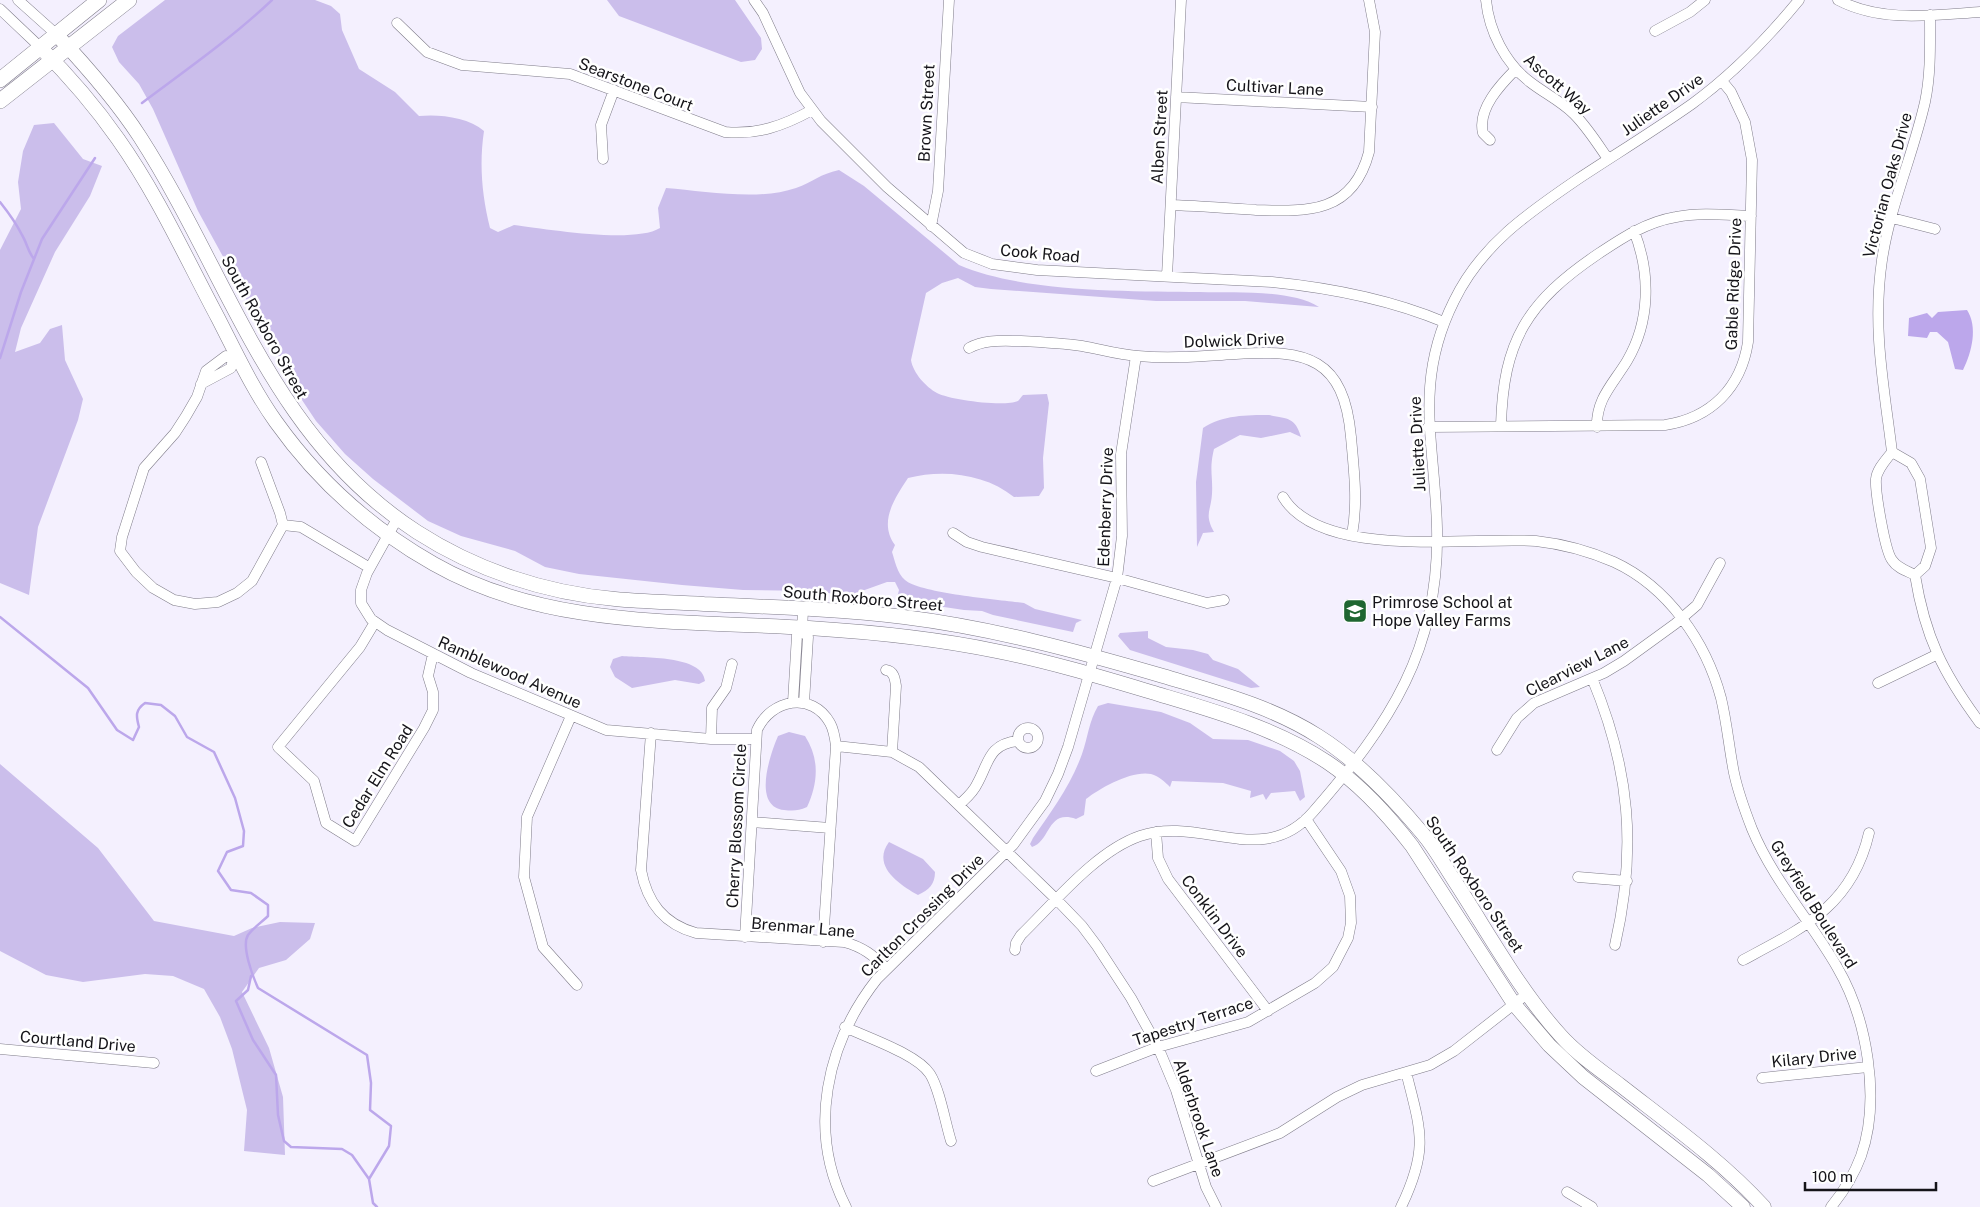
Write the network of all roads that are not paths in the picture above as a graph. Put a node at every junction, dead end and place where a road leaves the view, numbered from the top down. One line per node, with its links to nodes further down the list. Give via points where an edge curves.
1 (18, 0): 17 (street, South Roxboro Street)
2 (99, 0): 17 (main road)
3 (129, 0): 18 (main road)
4 (754, 0): 28 (street, Cook Road, via 796,86)
5 (949, 0): 35 (street, Brown Street, via 938,191)
6 (1181, 0): 25 (street, Alben Street)
7 (1369, 0): 27 (street, via 1375,32)
8 (1486, 0): 21 (street, Ascott Way, via 1497,40)
9 (1705, 0): 16 (street)
10 (1799, 0): 23 (street, Juliette Drive, via 1747,59)
11 (1838, 0): 14 (street, via 1879,14)
12 (0, 9): 19 (street, South Roxboro Street)
13 (1980, 12): 14 (street)
14 (1930, 16): 34 (street, Victorian Oaks Drive, via 1925,102)
15 (397, 23): 24 (street, Searstone Court, via 427,52 462,65 570,74)
16 (1655, 31)
17 (56, 34): 18 (street, South Roxboro Street); 19 (main road)
18 (69, 47): 20 (main road); 49 (street, South Roxboro Street, via 139,136 292,411 347,476)
19 (40, 48): 20 (street, South Roxboro Street); 22 (main road)
20 (52, 60): 26 (main road); 42 (street, South Roxboro Street, via 94,105 132,160)
21 (1516, 69): 29 (street, via 1494,94 1483,118 1483,133); 31 (street, Ascott Way, via 1572,112)
22 (0, 80)
23 (1722, 81): 31 (street, Juliette Drive); 33 (street, Gable Ridge Drive, via 1740,107 1750,139)
24 (614, 90): 28 (street, Searstone Court, via 725,132 744,134 773,128); 30 (street, via 601,125)
25 (1176, 97): 27 (street, Cultivar Lane); 32 (street, Alben Street)
26 (0, 101)
27 (1372, 107): 32 (street, via 1366,165 1354,186 1334,202 1296,212)
28 (812, 110): 35 (street, Cook Road, via 887,187)
29 (1490, 140)
30 (603, 159)
31 (1608, 159): 39 (street, Juliette Drive, via 1529,212 1493,243 1466,279)
32 (1170, 205): 38 (street, Alben Street)
33 (1751, 216): 37 (street, via 1676,217); 45 (street, Gable Ridge Drive, via 1748,342 1742,370 1727,394 1705,412 1679,423)
34 (1892, 218): 36 (street); 46 (street, Victorian Oaks Drive, via 1882,259 1877,305 1879,368)
35 (931, 226): 38 (street, Cook Road, via 964,253 992,264 1037,270)
36 (1935, 229)
37 (1634, 231): 44 (street, via 1567,275 1527,320 1506,372); 45 (street, via 1643,260 1645,312 1628,360 1600,403)
38 (1167, 276): 39 (street, Cook Road, via 1316,287 1398,305)
39 (1444, 322): 43 (street, Juliette Drive, via 1430,379)
40 (969, 348): 41 (street, Dolwick Drive, via 996,340 1061,343)
41 (1136, 356): 52 (street, Dolwick Drive, via 1179,357 1275,351 1299,355 1318,365 1336,383 1348,411 1356,498); 58 (street, Edenberry Drive, via 1121,454 1122,536)
42 (236, 358): 50 (street, via 231,368 201,384 197,397 175,433 144,468 120,551 136,572 174,600 195,604 218,602 252,581); 53 (street, South Roxboro Street, via 290,440 324,479)
43 (1428, 426): 44 (street, Gable Ridge Drive); 54 (street, Juliette Drive)
44 (1501, 426): 45 (street, Gable Ridge Drive)
45 (1598, 426)
46 (1892, 452): 57 (street, via 1911,463 1920,479 1931,548 1925,566); 57 (street, via 1876,480 1886,546 1891,560)
47 (261, 462): 50 (street)
48 (1283, 497): 52 (street, Greyfield Boulevard, via 1291,509 1312,522)
49 (398, 519): 53 (street, Ramblewood Avenue); 60 (street, South Roxboro Street, via 469,560 543,588 615,600)
50 (283, 525): 56 (street, via 300,527)
51 (953, 533): 58 (street, via 982,547)
52 (1352, 535): 54 (street, Greyfield Boulevard, via 1396,542)
53 (388, 536): 56 (street, Ramblewood Avenue); 63 (street, South Roxboro Street, via 464,580 546,607 605,617)
54 (1437, 542): 61 (street, Greyfield Boulevard, via 1532,541 1576,548 1616,563 1636,575); 82 (street, Juliette Drive, via 1436,578 1422,646 1391,712)
55 (1720, 563): 61 (street, Clearview Lane, via 1697,605)
56 (370, 568): 62 (street, Ramblewood Avenue, via 361,590 361,603)
57 (1915, 575): 65 (street, via 1922,613)
58 (1118, 578): 59 (street, via 1207,603); 66 (street, Edenberry Drive)
59 (1224, 600)
60 (804, 610): 63 (street); 66 (street, South Roxboro Street, via 898,616 973,627)
61 (1681, 618): 70 (street, Clearview Lane, via 1631,657); 94 (street, Greyfield Boulevard, via 1697,640 1715,677 1734,774 1756,838)
62 (375, 622): 64 (street, Ramblewood Avenue); 64 (street, Cedar Elm Road, via 360,647 278,747 314,781 326,823 355,841 433,710 433,692 428,676)
63 (803, 629): 69 (street, South Roxboro Street, via 953,643); 72 (street, via 808,637)
64 (433, 654): 73 (street, Ramblewood Avenue)
65 (1936, 655): 71 (street); 74 (street, via 1958,694)
66 (1095, 656): 69 (street, Carlton Crossing Drive); 82 (street, South Roxboro Street, via 1271,711 1318,735)
67 (732, 664): 76 (street, via 726,688 712,708)
68 (886, 670): 81 (street, via 891,672 896,686)
69 (1090, 674): 83 (street, South Roxboro Street, via 1273,732); 90 (street, Carlton Crossing Drive, via 1058,774 1032,820)
70 (1592, 678): 80 (street, Clearview Lane, via 1534,703 1517,718); 92 (street, via 1612,732 1624,780 1628,829)
71 (1878, 683)
72 (798, 702): 77 (street, Cherry Blossom Circle, via 780,705 766,715); 79 (street, via 825,716 833,730)
73 (572, 716): 75 (street, Ramblewood Avenue, via 606,730); 101 (street, via 527,817 524,877 543,946)
74 (1980, 723)
75 (651, 734): 76 (street, Ramblewood Avenue); 95 (street, Brenmar Lane, via 642,861 644,887 664,917 686,930)
76 (712, 739): 77 (street, Ramblewood Avenue)
77 (755, 739): 86 (street, Cherry Blossom Circle)
78 (1018, 741): 84 (street, via 1005,744 992,754 973,791)
79 (836, 746): 81 (street); 87 (street)
80 (1497, 750)
81 (892, 752): 84 (street, Alderbrook Lane, via 918,767)
82 (1354, 762): 83 (street, Juliette Drive); 102 (street, South Roxboro Street, via 1425,836)
83 (1343, 774): 85 (street, Juliette Drive); 103 (street, South Roxboro Street, via 1373,801 1412,846)
84 (958, 805): 90 (street, Alderbrook Lane)
85 (1306, 819): 88 (street, Juliette Drive, via 1282,835 1254,841 1183,830); 104 (street, Tapestry Terrace, via 1347,883 1352,923 1341,954 1326,974 1315,984)
86 (752, 822): 87 (street); 95 (street, Cherry Blossom Circle)
87 (830, 828): 96 (street)
88 (1156, 832): 93 (street, Juliette Drive, via 1109,851); 104 (street, Conklin Drive, via 1158,858 1168,879)
89 (1869, 833): 94 (street, via 1865,852 1852,879 1838,898)
90 (1007, 851): 93 (street, Alderbrook Lane); 100 (street, Carlton Crossing Drive)
91 (1578, 877): 92 (street)
92 (1627, 881): 97 (street)
93 (1057, 900): 98 (street, Juliette Drive, via 1017,939); 106 (street, Alderbrook Lane, via 1097,946)
94 (1808, 924): 99 (street); 109 (street, Greyfield Boulevard, via 1838,968 1854,1001)
95 (745, 937): 96 (street, Brenmar Lane)
96 (823, 942): 100 (street, Brenmar Lane, via 860,946)
97 (1615, 945)
98 (1015, 950)
99 (1743, 960)
100 (887, 969): 105 (street, Carlton Crossing Drive, via 862,998)
101 (577, 985)
102 (1527, 994): 103 (street); 122 (street, South Roxboro Street, via 1570,1045 1721,1164)
103 (1514, 1004): 111 (street, via 1444,1058); 121 (street, South Roxboro Street, via 1548,1045 1583,1077 1708,1175)
104 (1268, 1011): 106 (street, Tapestry Terrace, via 1248,1022)
105 (845, 1027): 113 (street, via 925,1067 933,1079); 117 (street, Carlton Crossing Drive, via 830,1075 825,1117 830,1162)
106 (1158, 1046): 110 (street, Tapestry Terrace); 114 (street, Alderbrook Lane)
107 (0, 1049): 108 (street, Courtland Drive)
108 (154, 1063)
109 (1868, 1067): 112 (street, Kilary Drive); 123 (street, Greyfield Boulevard, via 1866,1139 1853,1174)
110 (1096, 1071)
111 (1406, 1072): 114 (street, via 1346,1092 1280,1133); 119 (street, via 1419,1122 1421,1145)
112 (1762, 1078)
113 (951, 1141)
114 (1199, 1163): 115 (street); 118 (street, Alderbrook Lane)
115 (1153, 1181)
116 (1567, 1192): 120 (street)
117 (846, 1207)
118 (1216, 1207)
119 (1401, 1207)
120 (1592, 1207)
121 (1743, 1207)
122 (1764, 1207)
123 (1831, 1207)

